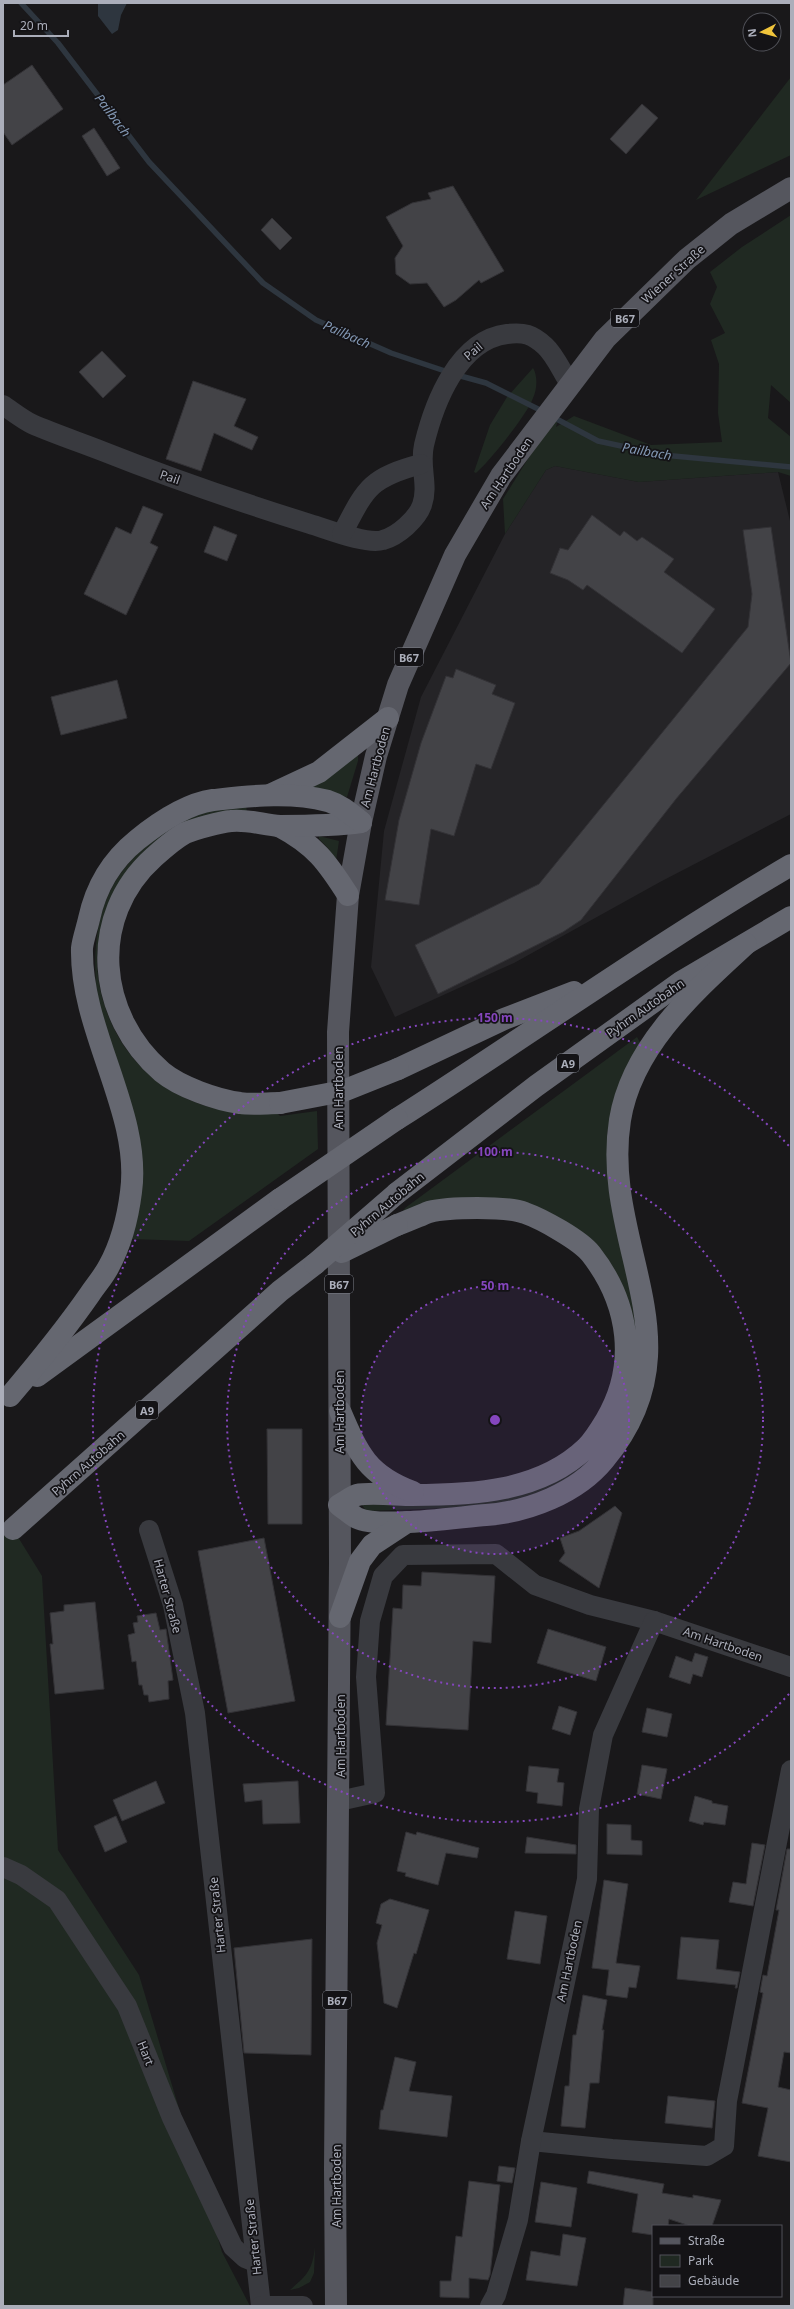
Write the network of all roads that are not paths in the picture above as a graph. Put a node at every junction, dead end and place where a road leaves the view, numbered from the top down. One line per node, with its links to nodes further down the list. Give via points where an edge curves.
1 (791, 188): 2 (main road, Wiener Straße / B67, via 731,224 687,259 604,339)
2 (570, 384): 4 (main road, Wiener Straße / B67); 5 (street, Pail, via 546,346 523,332 498,335 479,344 455,369 440,400 424,445)
3 (3, 405): 6 (street, Pail, via 30,423 143,468 257,508)
4 (547, 413): 7 (main road, Am Hartboden / B67, via 501,476 455,555 398,685)
5 (421, 464): 6 (street, via 399,470 367,489); 6 (street, Pail, via 425,485 422,506 398,532 383,540)
6 (342, 534)
7 (388, 718): 8 (highway, via 319,772); 9 (main road, Am Hartboden / B67, via 376,756)
8 (272, 794): 9 (highway, via 328,801); 17 (highway, via 203,802 172,815 128,847 99,884 82,947 85,986 92,1021 126,1126 131,1157 132,1190 124,1228 110,1266 64,1331)
9 (361, 822): 10 (highway, via 333,826); 12 (main road, Am Hartboden / B67)
10 (278, 826): 12 (highway, via 301,838 320,854); 15 (highway, bridge, via 232,821 184,834 142,868 114,914 107,956 113,999 131,1037 163,1072 196,1091 240,1103 280,1103 343,1091 398,1069 504,1019)
11 (791, 865): 15 (highway)
12 (348, 895): 18 (main road, Am Hartboden / B67, via 338,1032)
13 (791, 917): 14 (highway, Pyhrn Autobahn / A9)
14 (746, 944): 16 (highway, Pyhrn Autobahn / A9, bridge, via 681,982 536,1086 397,1193); 21 (highway, via 691,995 644,1056 630,1087 620,1119 618,1177 627,1231 646,1310 648,1337 641,1395 630,1423 617,1445 599,1467 577,1484 540,1504 495,1514)
15 (605, 981): 17 (highway, bridge, via 280,1199)
16 (315, 1264): 19 (highway, bridge, via 397,1225 431,1212 478,1208 524,1212 557,1228 590,1253 612,1290 624,1324 627,1350 616,1402 595,1437 568,1463 530,1483 490,1491); 22 (highway, Pyhrn Autobahn / A9, via 280,1291)
17 (6, 1398)
18 (340, 1411): 19 (highway, via 362,1456 380,1476 393,1485); 20 (main road, Am Hartboden / B67)
19 (422, 1495): 20 (highway, via 357,1495)
20 (339, 1505): 21 (highway, via 358,1518); 24 (main road, Am Hartboden / B67)
21 (407, 1522): 24 (highway, via 372,1545 360,1561)
22 (13, 1529)
23 (149, 1530): 31 (street, Harter Straße, via 173,1605 195,1713)
24 (340, 1617): 28 (main road, Am Hartboden / B67)
25 (654, 1621): 26 (street, Am Hartboden); 28 (street, Am Hartboden, via 590,1605 535,1585 496,1554 403,1555 383,1576 370,1621 366,1677 375,1793); 30 (street, Am Hartboden, via 603,1735 589,1809 587,1879)
26 (791, 1667)
27 (791, 1770): 30 (street, via 727,2101 724,2146 707,2156)
28 (340, 1801): 34 (main road, Am Hartboden / B67, via 335,2169)
29 (3, 1867): 31 (street, Hart, via 21,1875 57,1900 127,2006 172,2118 232,2247 245,2258)
30 (530, 2141): 35 (street, Am Hartboden, via 518,2220 496,2295)
31 (255, 2262): 32 (street, Harter Straße)
32 (261, 2306): 33 (street, Harter Straße)
33 (303, 2306)
34 (336, 2306)
35 (490, 2306)

